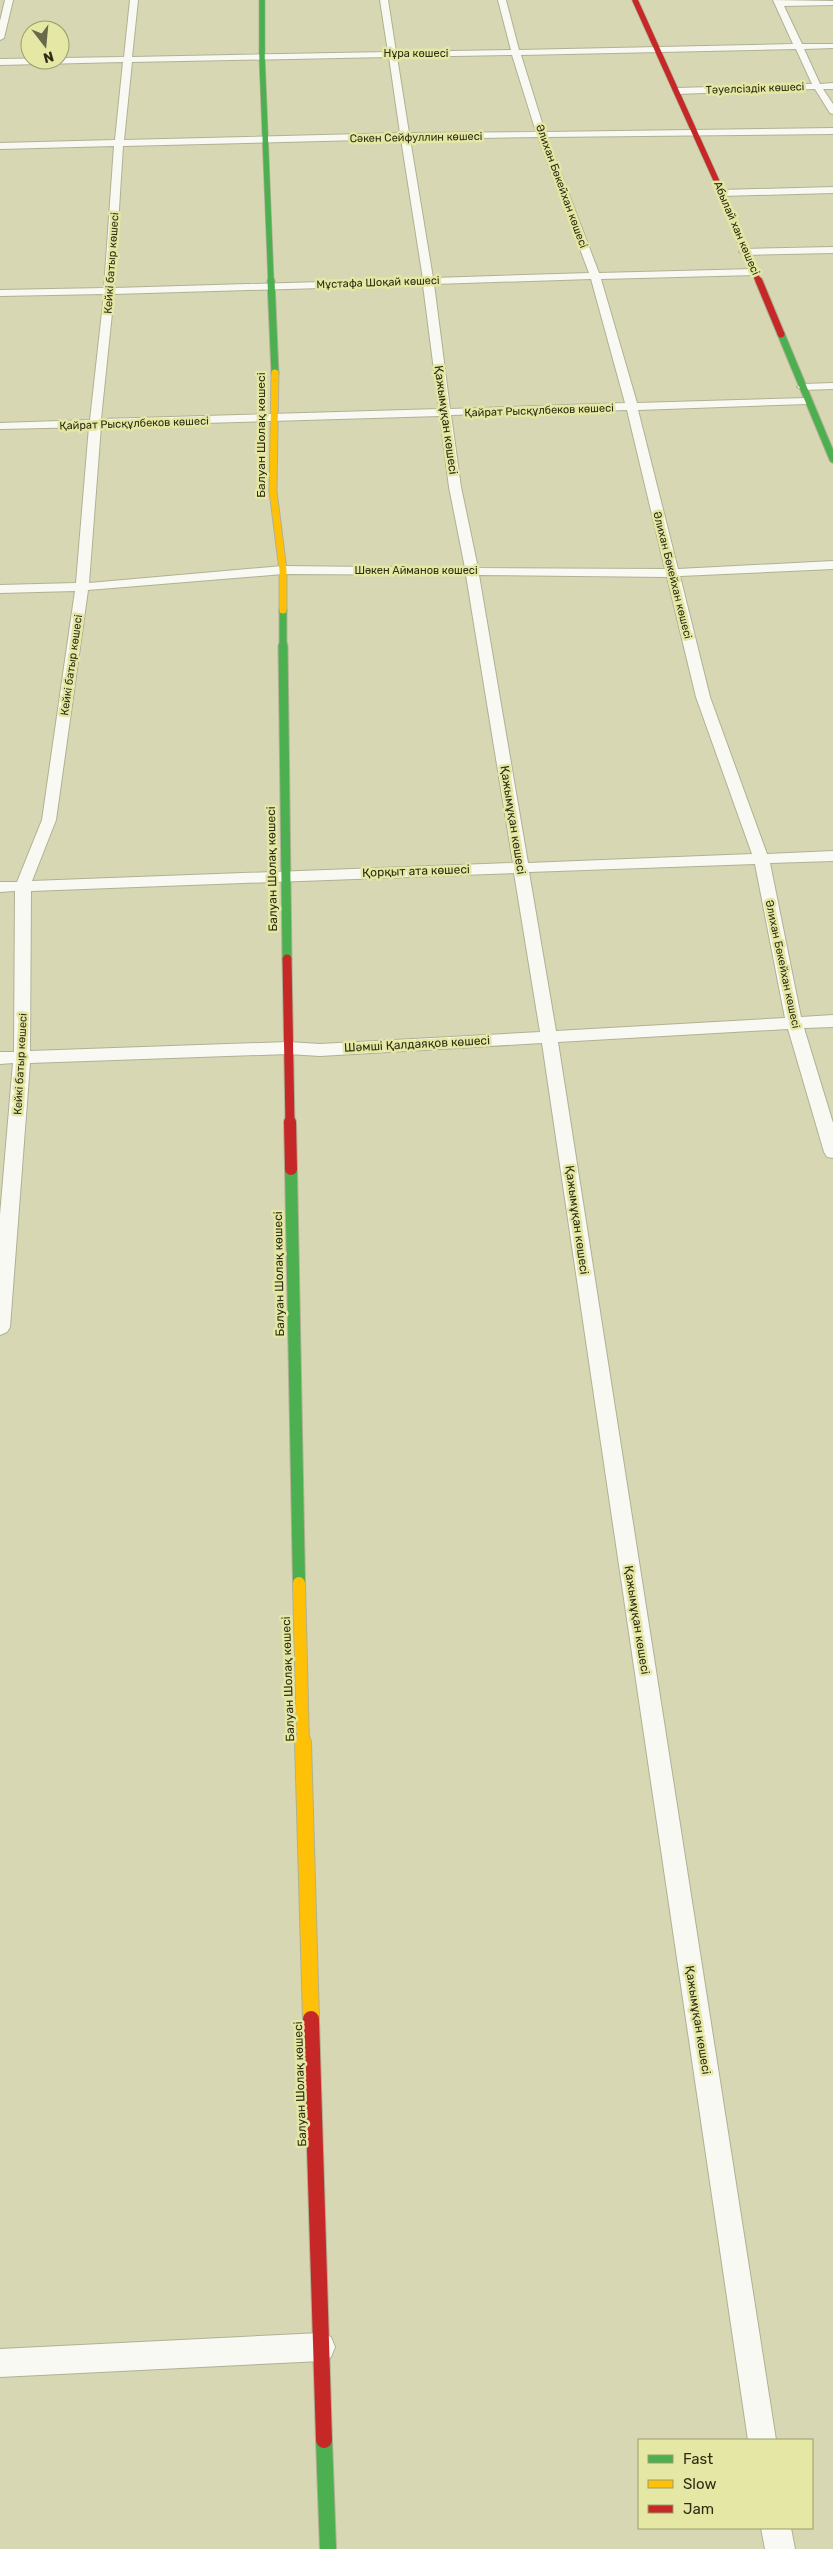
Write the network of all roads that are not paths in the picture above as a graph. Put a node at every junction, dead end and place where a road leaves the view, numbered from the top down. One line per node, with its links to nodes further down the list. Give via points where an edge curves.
1 (9, 0): 9 (street)
2 (134, 0): 16 (street, Кейкі батыр көшесі)
3 (262, 0): 15 (street, Балуан Шолақ көшесі)
4 (384, 0): 13 (street, Қажымұқан көшесі)
5 (502, 0): 14 (street, Әлихан Бөкейхан көшесі)
6 (635, 0): 12 (street, Абылай хан көшесі)
7 (778, 2): 8 (street); 11 (street)
8 (833, 3)
9 (0, 38)
10 (833, 46): 11 (street, Нұра көшесі)
11 (798, 47): 12 (street, Нұра көшесі); 18 (street)
12 (657, 50): 14 (street, Нұра көшесі); 20 (street, Абылай хан көшесі)
13 (393, 53): 14 (street, Нұра көшесі); 15 (street, Нұра көшесі); 25 (street, Қажымұқан көшесі)
14 (516, 53): 24 (street, Әлихан Бөкейхан көшесі)
15 (262, 56): 16 (street, Нұра көшесі); 26 (street, Балуан Шолақ көшесі)
16 (130, 59): 17 (street, Нұра көшесі); 27 (street, Кейкі батыр көшесі)
17 (0, 62)
18 (817, 86): 19 (street, Тәуелсіздік көшесі); 20 (street, Тәуелсіздік көшесі); 21 (street)
19 (833, 86)
20 (677, 91): 23 (street, Абылай хан көшесі)
21 (833, 111)
22 (833, 131): 23 (street, Сәкен Сейфуллин көшесі)
23 (694, 133): 24 (street, Сәкен Сейфуллин көшесі); 30 (street, Абылай хан көшесі)
24 (542, 135): 25 (street, Сәкен Сейфуллин көшесі); 34 (street, Әлихан Бөкейхан көшесі)
25 (404, 136): 26 (street, Сәкен Сейфуллин көшесі); 35 (street, Қажымұқан көшесі)
26 (267, 141): 27 (street, Сәкен Сейфуллин көшесі); 36 (street, Балуан Шолақ көшесі)
27 (119, 143): 28 (street, Сәкен Сейфуллин көшесі); 37 (street, Кейкі батыр көшесі)
28 (0, 146)
29 (833, 190): 30 (street)
30 (722, 193): 32 (street, Абылай хан көшесі)
31 (833, 250): 32 (street)
32 (744, 252): 33 (street, Абылай хан көшесі)
33 (755, 272): 34 (street, Мұстафа Шоқай көшесі); 40 (street, Абылай хан көшесі)
34 (595, 275): 35 (street, Мұстафа Шоқай көшесі); 42 (street, Әлихан Бөкейхан көшесі)
35 (428, 280): 36 (street, Мұстафа Шоқай көшесі); 43 (street, Қажымұқан көшесі)
36 (270, 285): 37 (street, Мұстафа Шоқай көшесі); 44 (street, Балуан Шолақ көшесі)
37 (109, 292): 38 (street, Мұстафа Шоқай көшесі); 45 (street, Кейкі батыр көшесі)
38 (0, 293)
39 (833, 386): 40 (street)
40 (803, 387): 41 (street, Абылай хан көшесі)
41 (807, 401): 42 (street, Қайрат Рысқұлбеков көшесі); 47 (street, Абылай хан көшесі)
42 (632, 407): 43 (street, Қайрат Рысқұлбеков көшесі); 51 (street, Әлихан Бөкейхан көшесі)
43 (445, 413): 44 (street, Қайрат Рысқұлбеков көшесі); 50 (street, Қажымұқан көшесі, via 455,487)
44 (276, 418): 45 (street, Қайрат Рысқұлбеков көшесі); 49 (street, Балуан Шолақ көшесі, via 273,491)
45 (95, 425): 46 (street, Қайрат Рысқұлбеков көшесі); 52 (street, Кейкі батыр көшесі)
46 (0, 426)
47 (833, 459)
48 (833, 565): 51 (street, Шәкен Айманов көшесі)
49 (283, 570): 50 (street, Шәкен Айманов көшесі); 52 (street, Шәкен Айманов көшесі); 57 (street, Балуан Шолақ көшесі)
50 (472, 571): 51 (street, Шәкен Айманов көшесі); 56 (street, Қажымұқан көшесі)
51 (673, 573): 55 (street, Әлихан Бөкейхан көшесі, via 704,697)
52 (82, 587): 53 (street, Шәкен Айманов көшесі); 58 (street, Кейкі батыр көшесі, via 49,820)
53 (0, 589)
54 (833, 856): 55 (street, Қорқыт ата көшесі)
55 (762, 857): 56 (street, Қорқыт ата көшесі); 61 (street, Әлихан Бөкейхан көшесі)
56 (521, 867): 57 (street, Қорқыт ата көшесі); 62 (street, Қажымұқан көшесі)
57 (286, 876): 58 (street, Қорқыт ата көшесі); 63 (street, Балуан Шолақ көшесі)
58 (23, 885): 59 (street, Қорқыт ата көшесі); 64 (street, Кейкі батыр көшесі)
59 (0, 886)
60 (833, 1021): 61 (street, Шәмші Қалдаяқов көшесі)
61 (794, 1023): 62 (street, Шәмші Қалдаяқов көшесі); 66 (street, Әлихан Бөкейхан көшесі)
62 (549, 1037): 63 (street, Шәмші Қалдаяқов көшесі, via 320,1050); 70 (street, Қажымұқан көшесі)
63 (288, 1048): 64 (street, Шәмші Қалдаяқов көшесі); 68 (street, Балуан Шолақ көшесі, via 298,1554)
64 (22, 1057): 65 (street, Шәмші Қалдаяқов көшесі); 67 (street, Кейкі батыр көшесі)
65 (0, 1058)
66 (833, 1152)
67 (0, 1327)
68 (321, 2347): 69 (street); 72 (street, Балуан Шолақ көшесі)
69 (0, 2363)
70 (762, 2439)
71 (776, 2529): 73 (street)
72 (328, 2549)
73 (780, 2549)

